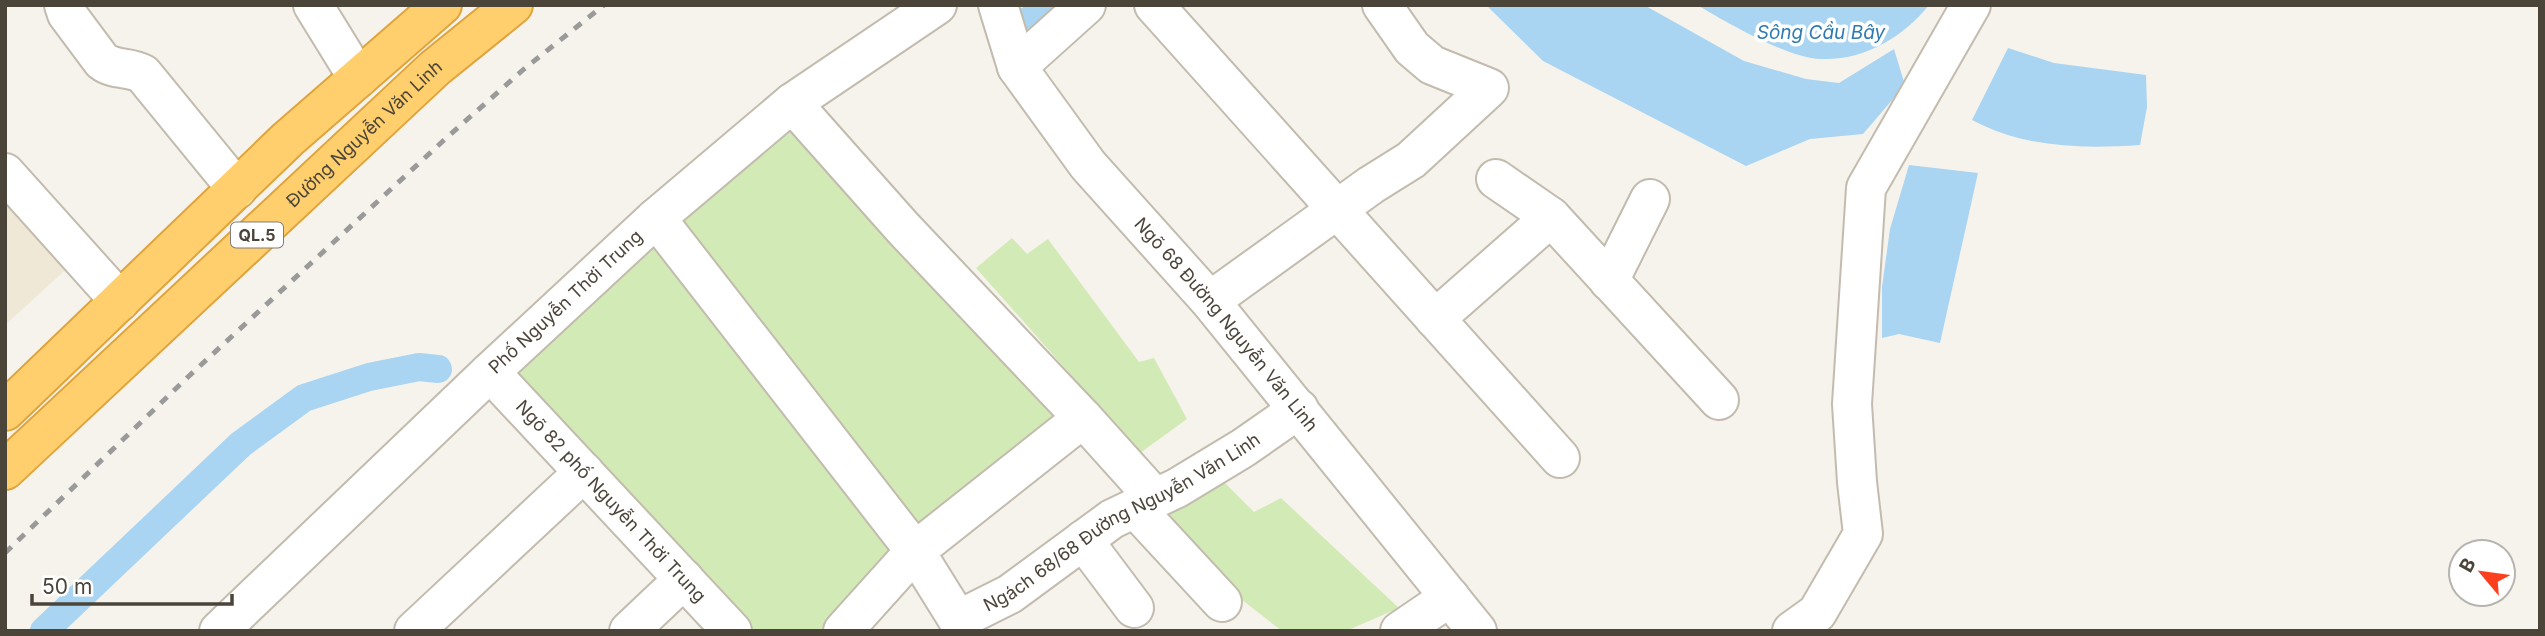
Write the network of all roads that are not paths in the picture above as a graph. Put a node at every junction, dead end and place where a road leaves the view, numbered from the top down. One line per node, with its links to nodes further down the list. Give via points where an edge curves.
1 (64, 5): 16 (street, via 102,61 143,74)
2 (313, 5): 12 (street)
3 (442, 5): 12 (highway, QL.5)
4 (513, 5): 31 (highway, Đường Nguyễn Văn Linh / QL.5, via 435,68)
5 (937, 5): 13 (street, Phố Nguyễn Thời Trung)
6 (998, 5): 11 (street, Ngõ 68 Đường Nguyễn Văn Linh)
7 (1086, 5): 11 (street)
8 (1154, 5): 18 (street)
9 (1382, 5): 18 (street, via 1412,48 1432,65 1489,88 1411,160)
10 (1972, 5): 48 (street, via 1866,188 1852,404 1863,534 1817,613)
11 (1017, 67): 23 (street, Ngõ 68 Đường Nguyễn Văn Linh, via 1088,166)
12 (358, 78): 16 (highway, QL.5)
13 (792, 103): 20 (street, Phố Nguyễn Thời Trung); 29 (street)
14 (5, 173): 22 (street)
15 (1496, 179): 19 (street)
16 (237, 189): 22 (highway, QL.5)
17 (1650, 199): 21 (street)
18 (1337, 209): 23 (street); 24 (street)
19 (1551, 217): 21 (street); 24 (street)
20 (656, 218): 25 (street, Phố Nguyễn Thời Trung); 35 (street, Ngách 68/68 Đường Nguyễn Văn Linh)
21 (1609, 281): 26 (street)
22 (120, 301): 28 (highway, QL.5)
23 (1210, 301): 27 (street, Ngõ 68 Đường Nguyễn Văn Linh)
24 (1435, 319): 30 (street)
25 (490, 372): 32 (street, Ngõ 82 phố Nguyễn Thời Trung); 41 (street, Phố Nguyễn Thời Trung)
26 (1720, 400)
27 (1299, 409): 33 (street, Ngách 68/68 Đường Nguyễn Văn Linh, via 1243,448); 37 (street, Ngõ 68 Đường Nguyễn Văn Linh)
28 (5, 411)
29 (1083, 418): 33 (street); 35 (street)
30 (1560, 458)
31 (5, 470)
32 (584, 472): 36 (street, Ngõ 82 phố Nguyễn Thời Trung); 42 (street)
33 (1145, 503): 34 (street, Ngách 68/68 Đường Nguyễn Văn Linh); 38 (street)
34 (1083, 540): 39 (street); 40 (street, Ngách 68/68 Đường Nguyễn Văn Linh)
35 (915, 551): 40 (street, Ngách 68/68 Đường Nguyễn Văn Linh); 45 (street)
36 (684, 579): 43 (street); 44 (street, Ngõ 82 phố Nguyễn Thời Trung)
37 (1450, 597): 46 (street); 47 (street, Ngõ 68 Đường Nguyễn Văn Linh)
38 (1222, 601)
39 (1134, 608)
40 (962, 626)
41 (219, 631)
42 (414, 631)
43 (629, 631)
44 (732, 631)
45 (843, 631)
46 (1400, 631)
47 (1477, 631)
48 (1792, 631)

